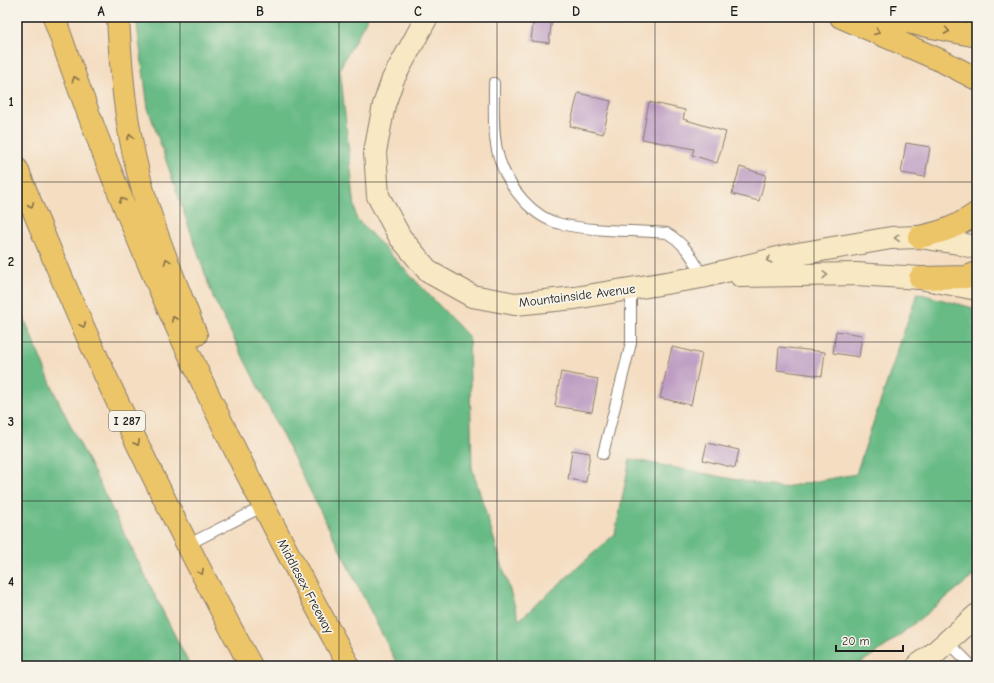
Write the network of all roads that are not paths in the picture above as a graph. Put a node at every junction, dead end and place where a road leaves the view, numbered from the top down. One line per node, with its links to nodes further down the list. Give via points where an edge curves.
1 (54, 17): 19 (highway, one-way to 1, via 205,386 139,241 105,159)
2 (118, 17): 19 (highway, one-way to 2, via 151,218 139,176 124,99)
3 (427, 17): 16 (street, Mountainside Avenue, via 393,79 384,105 375,152 378,196 400,237 429,272 472,296 515,304)
4 (841, 17): 7 (highway, one-way to 7, via 942,60)
5 (882, 17): 6 (highway, one-way to 6)
6 (977, 36)
7 (977, 80)
8 (494, 84): 14 (lane, via 497,155 503,173 528,206 545,218 560,224 583,228 667,233 685,247)
9 (17, 169): 20 (highway, I 287, one-way to 20, via 93,348)
10 (977, 213): 11 (highway, via 960,225)
11 (919, 237): 12 (street, Mountainside Avenue); 14 (street, Mountainside Avenue, one-way to 14, via 891,238 786,256)
12 (977, 248)
13 (977, 274): 15 (highway, via 966,277)
14 (702, 277): 15 (street, Mountainside Avenue, one-way to 15, via 856,274); 16 (street, Mountainside Avenue)
15 (920, 278): 17 (street, Mountainside Avenue)
16 (631, 289): 18 (lane, via 631,343)
17 (977, 289)
18 (603, 454)
19 (264, 506): 20 (lane); 24 (highway, Middlesex Freeway)
20 (188, 545): 23 (highway, I 287, one-way to 23)
21 (977, 615): 22 (street)
22 (948, 641): 25 (street); 26 (lane)
23 (251, 666)
24 (350, 666)
25 (917, 666)
26 (972, 666)

